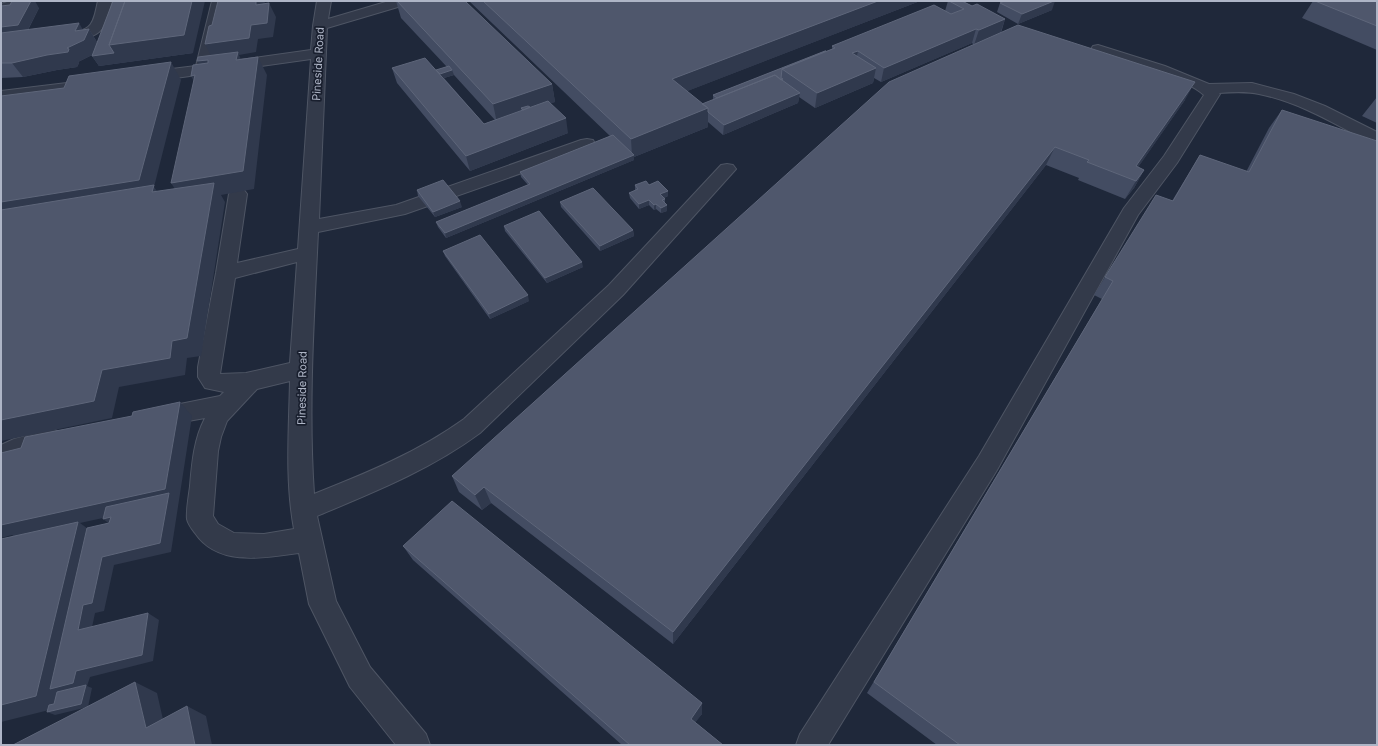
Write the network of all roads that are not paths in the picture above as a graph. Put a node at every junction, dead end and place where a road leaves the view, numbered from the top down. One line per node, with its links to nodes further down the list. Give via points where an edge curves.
1 (23, 1): 6 (street)
2 (104, 1): 8 (street, via 97,25 89,33)
3 (219, 1): 11 (street)
4 (324, 1): 7 (street, Pineside Road)
5 (403, 1): 7 (street)
6 (1, 9)
7 (320, 26): 10 (street, Pineside Road)
8 (1, 46)
9 (1098, 49): 14 (street, via 1190,80)
10 (318, 54): 11 (street); 20 (street, Pineside Road)
11 (203, 70): 12 (street)
12 (132, 79)
13 (86, 85): 15 (street)
14 (1206, 89): 16 (street, via 1258,89 1280,95 1327,114); 32 (street, via 1212,94 1171,159 1130,212 988,463)
15 (1, 96)
16 (1377, 139)
17 (587, 144): 20 (street, via 399,210)
18 (727, 169): 29 (street, via 616,290 472,426 452,442 416,461)
19 (238, 194): 22 (street)
20 (310, 227): 21 (street, Pineside Road)
21 (308, 253): 22 (street); 23 (street, Pineside Road)
22 (226, 273): 24 (street, via 209,376 213,382 219,383)
23 (301, 369): 24 (street); 29 (street, Pineside Road, via 300,459)
24 (250, 381): 25 (street)
25 (227, 404): 26 (street); 30 (street, via 213,423 206,447 200,519 205,530 224,544 238,547)
26 (139, 421)
27 (72, 434): 28 (street, via 26,445)
28 (1, 457)
29 (303, 510): 30 (street, Pineside Road)
30 (309, 539): 31 (street, Pineside Road, via 323,604 360,677)
31 (415, 745)
32 (811, 745)

